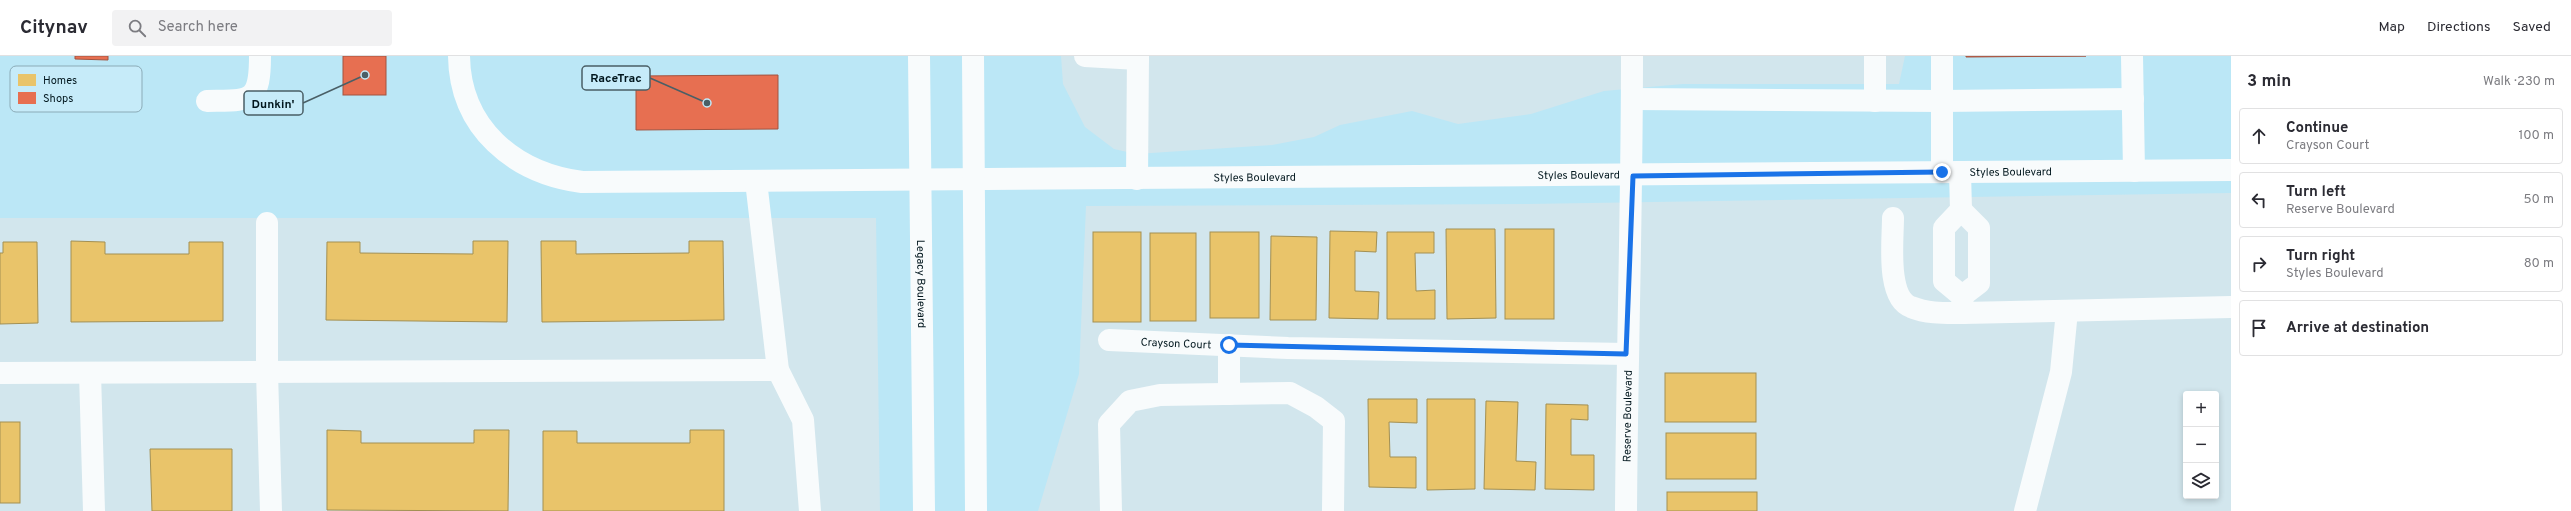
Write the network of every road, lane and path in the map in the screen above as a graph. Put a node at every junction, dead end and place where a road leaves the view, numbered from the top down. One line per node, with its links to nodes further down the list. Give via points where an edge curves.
1 (260, 56): 13 (street, via 260,80 257,90 251,96 240,100)
2 (459, 56): 22 (street, Styles Boulevard, via 461,81 474,117 499,147 537,170 559,179 582,182)
3 (919, 56): 23 (street, Legacy Boulevard)
4 (973, 56): 20 (street)
5 (1085, 56): 10 (street)
6 (1632, 56): 12 (street, Reserve Boulevard)
7 (1875, 56): 14 (street)
8 (1942, 56): 15 (street)
9 (2132, 56): 11 (street)
10 (1138, 57): 21 (street)
11 (2133, 99): 15 (street); 17 (street)
12 (1632, 100): 14 (street); 19 (street, Reserve Boulevard)
13 (207, 101)
14 (1875, 101): 15 (street)
15 (1942, 101): 18 (street)
16 (2231, 170): 17 (street, Styles Boulevard)
17 (2134, 171): 18 (street, Styles Boulevard)
18 (1951, 172): 19 (street, Styles Boulevard); 24 (street)
19 (1633, 176): 21 (street, Styles Boulevard); 32 (street, Reserve Boulevard)
20 (974, 179): 21 (street, Styles Boulevard); 23 (street, Styles Boulevard); 42 (street)
21 (1137, 179)
22 (756, 181): 23 (street, Styles Boulevard); 33 (street)
23 (921, 181): 41 (street, Legacy Boulevard)
24 (1961, 210): 27 (street, via 1979,228 1979,283); 27 (street, via 1944,228 1944,281)
25 (1893, 218): 27 (street, via 1894,280 1897,293 1910,307 1935,313)
26 (267, 224): 34 (street)
27 (1963, 304): 29 (street)
28 (2231, 307): 29 (street)
29 (2067, 311): 46 (street, via 2061,372)
30 (1109, 340): 31 (street, Crayson Court)
31 (1229, 345): 32 (street, Crayson Court); 37 (street)
32 (1626, 354): 45 (street, Reserve Boulevard)
33 (778, 370): 34 (street); 40 (street, via 803,420)
34 (267, 372): 36 (street); 39 (street)
35 (0, 373): 36 (street)
36 (90, 373): 38 (street)
37 (1229, 394): 43 (street, via 1160,395 1130,401 1109,424); 44 (street, via 1290,393 1316,407 1334,421)
38 (94, 511)
39 (271, 511)
40 (810, 511)
41 (924, 511)
42 (976, 511)
43 (1111, 511)
44 (1334, 511)
45 (1626, 511)
46 (2024, 511)

